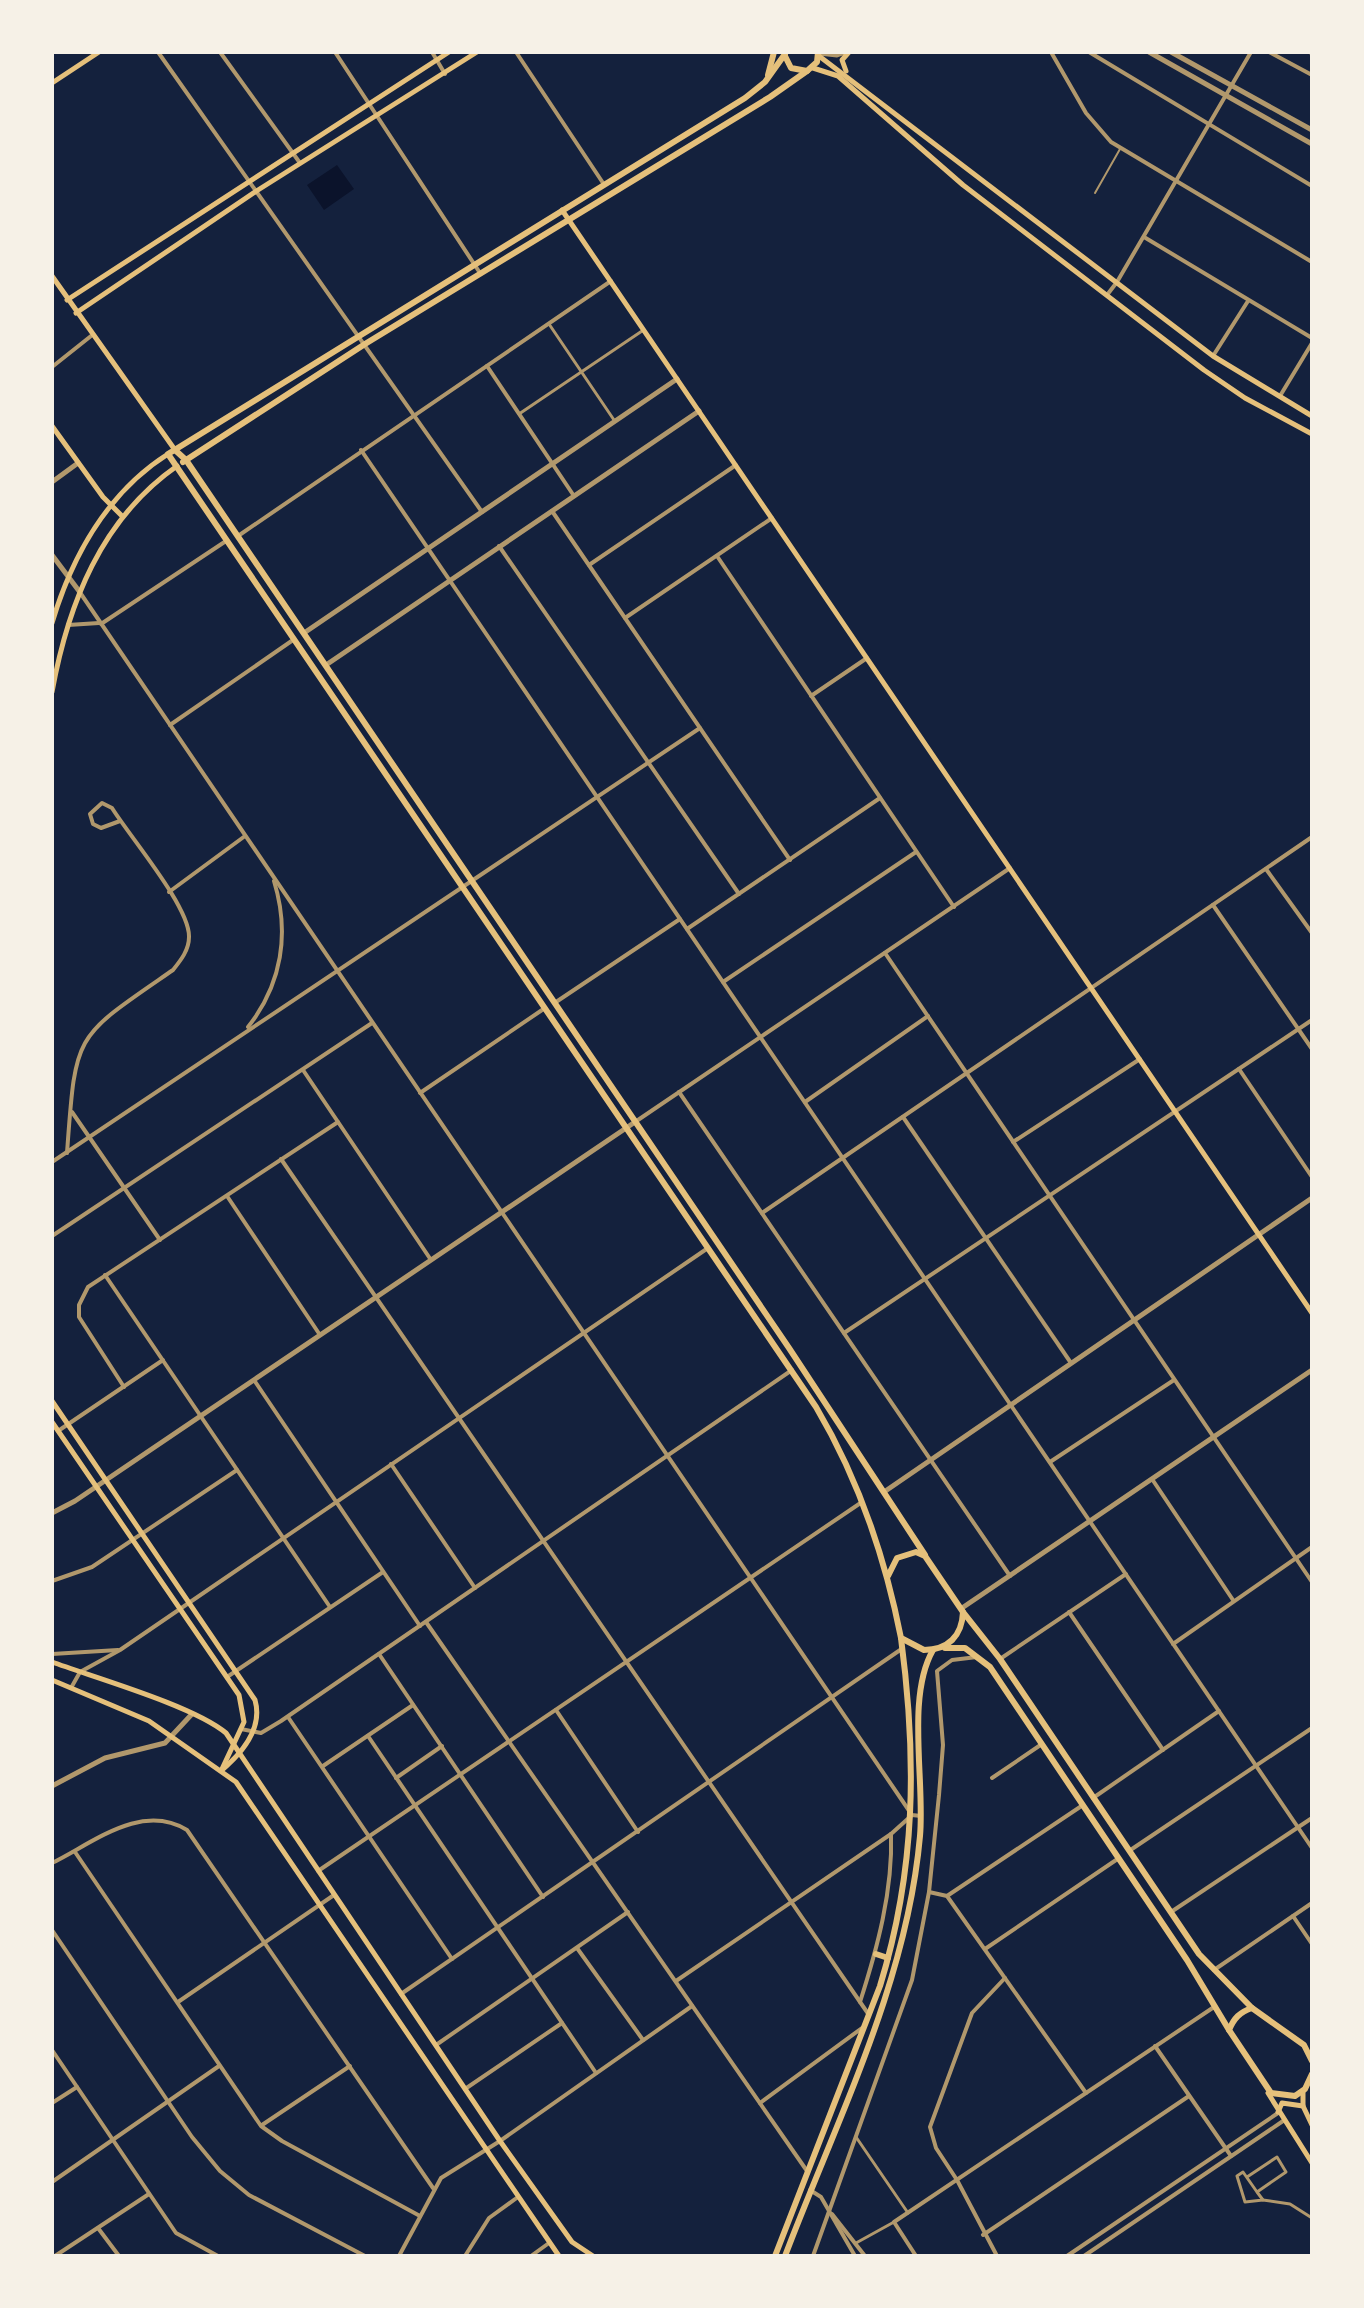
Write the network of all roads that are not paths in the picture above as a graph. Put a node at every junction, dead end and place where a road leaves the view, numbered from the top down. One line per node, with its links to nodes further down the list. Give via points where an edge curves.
1 (99, 52): 25 (main road)
2 (158, 52): 36 (street)
3 (220, 52): 34 (street)
4 (335, 52): 28 (street)
5 (432, 52): 19 (street)
6 (449, 52): 19 (main road)
7 (477, 52): 21 (main road)
8 (516, 52): 38 (street)
9 (774, 52): 24 (main road)
10 (847, 52): 18 (street); 23 (main road, via 842,65)
11 (1051, 52): 33 (street, via 1099,131)
12 (1089, 52): 30 (street)
13 (1149, 52): 27 (street)
14 (1171, 52): 26 (street)
15 (1251, 52): 26 (street)
16 (1269, 52): 22 (street)
17 (785, 53): 20 (main road, via 791,68); 24 (main road)
18 (819, 54): 20 (main road); 23 (main road)
19 (437, 60): 21 (street); 28 (main road)
20 (810, 69): 43 (main road); 52 (main road, via 838,76 963,185)
21 (445, 74): 29 (main road)
22 (1312, 75)
23 (852, 78): 50 (main road)
24 (765, 82): 38 (main road)
25 (52, 83)
26 (1233, 85): 27 (street); 31 (street)
27 (1226, 96): 30 (street); 32 (street)
28 (370, 104): 29 (street); 34 (main road)
29 (378, 116): 35 (main road); 46 (street)
30 (1210, 125): 37 (street); 39 (street)
31 (1312, 130)
32 (1312, 144)
33 (1120, 148): 37 (street); 41 (lane)
34 (292, 153): 35 (street); 36 (main road)
35 (300, 163): 40 (main road)
36 (251, 180): 40 (street); 54 (main road)
37 (1176, 182): 44 (street); 45 (street)
38 (603, 183): 42 (main road)
39 (1312, 186)
40 (258, 190): 56 (main road); 59 (street)
41 (1095, 193)
42 (562, 210): 43 (main road); 46 (main road)
43 (569, 219): 47 (main road); 49 (main road)
44 (1144, 237): 50 (street); 55 (street)
45 (1312, 262)
46 (474, 263): 47 (street); 51 (main road)
47 (480, 273): 53 (main road)
48 (52, 276): 54 (main road)
49 (611, 281): 57 (street); 58 (main road)
50 (1117, 282): 52 (street); 63 (main road)
51 (437, 286): 53 (main road); 59 (main road)
52 (1107, 295): 75 (main road, via 1245,398)
53 (443, 296): 62 (main road)
54 (67, 300): 56 (main road)
55 (1249, 300): 61 (street); 63 (street)
56 (76, 313): 60 (main road)
57 (549, 324): 64 (street); 66 (street)
58 (644, 330): 66 (street); 67 (main road)
59 (358, 334): 62 (street); 77 (main road)
60 (91, 336): 65 (street); 77 (main road)
61 (1312, 341): 68 (street)
62 (365, 344): 71 (street); 78 (main road)
63 (1213, 356): 68 (main road)
64 (487, 366): 70 (street); 71 (street)
65 (52, 367)
66 (582, 372): 70 (street); 73 (street)
67 (677, 379): 69 (main road); 73 (street)
68 (1279, 399): 72 (main road)
69 (699, 411): 81 (main road); 84 (street)
70 (519, 414): 80 (street)
71 (414, 415): 76 (street); 87 (street)
72 (1312, 416)
73 (615, 421): 80 (street)
74 (52, 426): 79 (main road)
75 (1312, 434)
76 (361, 450): 90 (street); 93 (street)
77 (171, 452): 78 (main road); 82 (main road); 85 (main road, via 129,484)
78 (186, 460): 82 (main road); 90 (main road)
79 (78, 463): 83 (street); 85 (main road)
80 (552, 464): 84 (street); 87 (street)
81 (736, 465): 89 (main road); 96 (street)
82 (177, 466): 88 (main road, via 138,496); 91 (main road)
83 (52, 482)
84 (574, 496): 86 (street)
85 (111, 506): 88 (main road); 97 (main road)
86 (552, 511): 92 (street); 96 (street)
87 (482, 512): 93 (street)
88 (122, 516): 99 (main road)
89 (772, 518): 95 (street); 106 (main road)
90 (238, 536): 104 (main road)
91 (228, 539): 102 (street); 105 (main road)
92 (499, 546): 98 (street); 113 (street)
93 (428, 549): 98 (street); 104 (street)
94 (52, 555): 97 (street)
95 (717, 556): 100 (street); 110 (street)
96 (589, 565): 100 (street)
97 (69, 576): 99 (street); 101 (main road)
98 (449, 580): 107 (street); 114 (street)
99 (79, 591): 102 (street); 103 (main road)
100 (625, 618): 112 (street)
101 (52, 623)
102 (101, 624): 103 (street); 111 (street)
103 (68, 625): 108 (main road)
104 (304, 633): 107 (main road)
105 (294, 640): 111 (street); 125 (main road)
106 (867, 658): 110 (street); 121 (main road)
107 (326, 665): 124 (main road)
108 (53, 677): 109 (main road)
109 (52, 692)
110 (811, 696): 115 (street)
111 (170, 725): 117 (street)
112 (700, 728): 113 (street); 120 (street)
113 (648, 762): 114 (street); 127 (street)
114 (596, 796): 124 (street); 130 (street)
115 (880, 798): 119 (street); 120 (street)
116 (120, 821): 116 (street, via 101,828 90,814 97,804 106,803); 126 (street)
117 (245, 836): 123 (street); 126 (street)
118 (1312, 837): 122 (street)
119 (916, 852): 129 (street); 135 (street)
120 (790, 860): 127 (street)
121 (1010, 868): 129 (street); 136 (main road)
122 (1266, 869): 128 (street); 132 (street)
123 (272, 875): 134 (street); 143 (street, via 282,916 280,958 267,998)
124 (471, 879): 125 (street); 137 (main road)
125 (463, 885): 134 (street); 138 (main road)
126 (169, 892): 153 (street, via 189,927 188,948 173,970 116,1008 87,1036 75,1063)
127 (739, 894): 131 (street)
128 (1213, 905): 136 (street); 142 (street)
129 (954, 907): 133 (street)
130 (680, 919): 131 (street); 137 (street)
131 (687, 929): 135 (street)
132 (1312, 933)
133 (885, 953): 139 (street); 144 (street)
134 (337, 970): 141 (street); 143 (street)
135 (723, 982): 144 (street)
136 (1092, 989): 146 (main road); 149 (street)
137 (555, 1003): 157 (main road)
138 (545, 1008): 151 (street); 158 (main road)
139 (928, 1016): 149 (street); 152 (street)
140 (1312, 1020): 142 (street)
141 (372, 1023): 148 (street); 151 (street)
142 (1298, 1029): 145 (street); 147 (street)
143 (244, 1033): 159 (street)
144 (761, 1037): 150 (street); 152 (street)
145 (1312, 1049)
146 (1140, 1059): 154 (main road); 160 (street)
147 (1239, 1069): 154 (street); 165 (street)
148 (303, 1070): 156 (street); 166 (street)
149 (967, 1074): 155 (street); 160 (street)
150 (679, 1092): 157 (street); 171 (street)
151 (420, 1093): 170 (street)
152 (805, 1102): 162 (street)
153 (70, 1110): 159 (street); 161 (street)
154 (1175, 1112): 168 (street); 173 (main road)
155 (903, 1117): 162 (street); 174 (street)
156 (338, 1122): 163 (street); 177 (street)
157 (635, 1122): 158 (street); 209 (main road)
158 (627, 1128): 170 (street); 176 (main road)
159 (91, 1138): 161 (street); 166 (street)
160 (1013, 1142): 168 (street)
161 (67, 1153): 164 (street)
162 (843, 1158): 171 (street); 179 (street)
163 (281, 1159): 167 (street); 180 (street)
164 (52, 1162)
165 (1312, 1177)
166 (124, 1188): 172 (street); 175 (street)
167 (227, 1196): 175 (street); 185 (street)
168 (1050, 1196): 174 (street); 182 (street)
169 (1312, 1198): 173 (street)
170 (501, 1212): 177 (street); 183 (street)
171 (762, 1213): 184 (street)
172 (54, 1234)
173 (1259, 1234): 181 (main road); 182 (street)
174 (985, 1239): 179 (street); 187 (street)
175 (160, 1240): 178 (street)
176 (708, 1248): 183 (street); 188 (main road)
177 (431, 1260): 180 (street)
178 (105, 1275): 186 (street); 192 (street, via 88,1287 79,1305 84,1328)
179 (925, 1279): 184 (street); 194 (street)
180 (376, 1297): 185 (street); 196 (street)
181 (1312, 1313)
182 (1134, 1320): 187 (street); 191 (street)
183 (584, 1333): 196 (street); 201 (street)
184 (844, 1333): 202 (street)
185 (320, 1335): 190 (street)
186 (163, 1360): 192 (street); 195 (street)
187 (1071, 1363): 194 (street)
188 (792, 1370): 201 (street); 211 (main road, via 832,1435)
189 (1312, 1370): 200 (street)
190 (254, 1380): 195 (street); 210 (street)
191 (1174, 1380): 200 (street); 203 (street)
192 (124, 1387): 198 (street)
193 (52, 1401): 198 (main road)
194 (1011, 1405): 202 (street); 203 (street)
195 (200, 1415): 205 (street); 207 (street)
196 (459, 1418): 204 (street); 217 (street)
197 (52, 1422): 199 (main road)
198 (68, 1424): 199 (street); 207 (main road)
199 (58, 1431): 208 (main road)
200 (1214, 1437): 206 (street); 220 (street)
201 (668, 1455): 217 (street); 225 (street)
202 (931, 1459): 209 (street); 224 (street)
203 (1050, 1462): 213 (street)
204 (391, 1464): 210 (street); 228 (street)
205 (237, 1470): 214 (street); 215 (street)
206 (1152, 1479): 213 (street); 229 (street)
207 (105, 1480): 208 (street); 214 (main road)
208 (96, 1485): 212 (street); 216 (main road)
209 (884, 1492): 219 (main road)
210 (336, 1502): 215 (street); 221 (street)
211 (862, 1502): 223 (main road); 225 (street)
212 (52, 1513)
213 (1090, 1521): 222 (street); 224 (street)
214 (143, 1534): 216 (street); 230 (main road)
215 (283, 1537): 230 (street); 231 (street)
216 (133, 1539): 226 (street, via 92,1567); 232 (main road)
217 (543, 1541): 228 (street); 247 (street)
218 (1312, 1547): 220 (street)
219 (925, 1556): 223 (main road, via 916,1552 897,1558); 233 (main road)
220 (1296, 1558): 227 (street); 229 (street)
221 (383, 1572): 231 (street); 236 (street)
222 (1126, 1574): 234 (street); 237 (street)
223 (888, 1576): 238 (main road)
224 (1010, 1576): 233 (street)
225 (751, 1577): 247 (street); 253 (street)
226 (52, 1581)
227 (1312, 1582)
228 (475, 1588): 235 (street)
229 (1233, 1601): 237 (street)
230 (188, 1602): 232 (street); 248 (main road)
231 (330, 1607): 248 (street)
232 (179, 1609): 240 (street); 250 (main road)
233 (963, 1610): 239 (main road, via 959,1633); 245 (main road)
234 (1069, 1612): 245 (street); 268 (street)
235 (426, 1622): 236 (street); 264 (street)
236 (420, 1626): 243 (street)
237 (1173, 1644): 256 (street)
238 (905, 1646): 241 (main road); 253 (street); 281 (main road)
239 (942, 1648): 241 (main road); 244 (main road, via 965,1648)
240 (120, 1650): 242 (street); 249 (street)
241 (933, 1650): 281 (main road, via 921,1683)
242 (52, 1654)
243 (379, 1654): 254 (street); 258 (street)
244 (979, 1656): 266 (main road); 294 (street, via 952,1660 937,1671 943,1745)
245 (1000, 1659): 278 (main road)
246 (52, 1662): 249 (main road)
247 (626, 1662): 255 (street); 276 (street)
248 (236, 1671): 250 (street); 261 (main road, via 258,1710)
249 (80, 1672): 252 (street); 257 (main road)
250 (227, 1677): 260 (main road, via 243,1705)
251 (52, 1680): 252 (main road)
252 (71, 1688): 262 (main road)
253 (833, 1697): 276 (street); 281 (street)
254 (413, 1705): 263 (street); 267 (street)
255 (556, 1710): 264 (street); 284 (street)
256 (1219, 1711): 268 (street); 270 (street)
257 (192, 1714): 262 (street); 265 (main road, via 215,1724)
258 (288, 1717): 261 (street); 271 (street)
259 (1312, 1728): 270 (street)
260 (241, 1729): 261 (street); 265 (main road)
261 (252, 1733): 269 (main road)
262 (172, 1735): 272 (main road); 277 (street, via 156,1745 105,1758)
263 (368, 1736): 271 (street); 274 (street)
264 (509, 1741): 273 (street); 292 (street)
265 (233, 1743): 269 (main road); 272 (main road)
266 (1042, 1744): 275 (street); 280 (main road)
267 (442, 1746): 273 (street); 274 (street)
268 (1163, 1750): 278 (street)
269 (239, 1753): 272 (main road); 293 (main road)
270 (1256, 1765): 283 (street); 288 (street)
271 (322, 1767): 286 (street)
272 (222, 1770): 300 (main road, via 236,1782)
273 (461, 1774): 279 (street); 297 (street)
274 (396, 1778): 279 (street)
275 (992, 1778)
276 (709, 1782): 284 (street); 298 (street)
277 (52, 1786)
278 (1093, 1798): 288 (main road)
279 (415, 1805): 286 (street); 304 (street)
280 (1083, 1805): 290 (main road); 296 (street)
281 (916, 1815): 285 (street); 311 (main road); 364 (main road, via 913,1890 903,1943)
282 (1312, 1818): 283 (street)
283 (1298, 1827): 287 (street); 302 (street)
284 (638, 1832): 292 (street)
285 (891, 1834): 298 (street); 310 (street, via 892,1859)
286 (369, 1836): 293 (street); 312 (street)
287 (1312, 1848)
288 (1129, 1851): 302 (main road)
289 (75, 1852): 291 (street); 306 (street, via 142,1819 177,1824 194,1837); 318 (street)
290 (1119, 1858): 309 (street); 321 (main road)
291 (52, 1863)
292 (593, 1863): 297 (street); 301 (street)
293 (318, 1871): 295 (main road)
294 (929, 1892): 296 (street); 352 (street, via 912,1980)
295 (334, 1895): 300 (street); 317 (main road)
296 (947, 1896): 309 (street)
297 (543, 1897): 304 (street)
298 (791, 1902): 316 (street); 319 (street)
299 (1312, 1903): 303 (street)
300 (320, 1905): 306 (street); 356 (main road)
301 (628, 1912): 308 (street); 316 (street)
302 (1170, 1912): 313 (main road)
303 (1293, 1916): 307 (street); 313 (street)
304 (498, 1928): 312 (street); 315 (street)
305 (52, 1930): 344 (street)
306 (266, 1942): 318 (street); 335 (street)
307 (1312, 1944)
308 (577, 1948): 315 (street); 327 (street)
309 (985, 1949): 314 (street)
310 (876, 1954): 311 (main road); 319 (street)
311 (888, 1958): 323 (main road)
312 (452, 1959): 317 (street)
313 (1212, 1971): 322 (main road)
314 (1005, 1978): 342 (street); 361 (street, via 972,2013 931,2119 936,2148)
315 (533, 1979): 324 (street); 328 (street)
316 (675, 1981): 320 (street)
317 (401, 1994): 328 (main road)
318 (177, 2002): 334 (street)
319 (860, 2002): 323 (street)
320 (692, 2006): 327 (street); 346 (street)
321 (1215, 2006): 326 (main road); 330 (street)
322 (1252, 2008): 326 (main road, via 1235,2018); 329 (main road)
323 (869, 2015): 325 (main road)
324 (562, 2023): 336 (street); 340 (street)
325 (864, 2027): 346 (street); 359 (main road)
326 (1229, 2030): 339 (main road)
327 (643, 2040): 336 (street)
328 (436, 2045): 340 (main road)
329 (1304, 2045): 331 (main road); 333 (main road)
330 (1155, 2046): 342 (street); 343 (street)
331 (1312, 2049)
332 (52, 2050): 338 (street)
333 (1312, 2061)
334 (219, 2066): 344 (street); 351 (street)
335 (350, 2066): 351 (street); 363 (street)
336 (596, 2073): 354 (street)
337 (1312, 2074): 341 (main road)
338 (77, 2087): 345 (street); 353 (street)
339 (1265, 2087): 341 (main road, via 1279,2096 1295,2096); 348 (main road)
340 (465, 2089): 354 (main road)
341 (1306, 2089): 347 (main road)
342 (1086, 2093): 361 (street)
343 (1189, 2096): 355 (street); 375 (street)
344 (168, 2102): 353 (street); 382 (street, via 206,2156 235,2185)
345 (52, 2103)
346 (760, 2103): 359 (street)
347 (1303, 2106): 348 (main road, via 1282,2103); 350 (main road)
348 (1278, 2113): 349 (main road); 355 (street)
349 (1283, 2121): 357 (street); 358 (main road)
350 (1312, 2125)
351 (261, 2126): 371 (street)
352 (855, 2135): 369 (street); 370 (street)
353 (112, 2141): 362 (street); 366 (street)
354 (500, 2141): 356 (street); 387 (main road, via 572,2242)
355 (1226, 2149): 357 (street); 395 (street)
356 (486, 2150): 363 (street); 367 (main road)
357 (1231, 2156): 396 (street)
358 (1312, 2163)
359 (807, 2171): 388 (main road)
360 (1247, 2177): 365 (street); 365 (street, via 1277,2157 1286,2172); 368 (street, via 1243,2172 1237,2176 1245,2202)
361 (957, 2180): 370 (street); 375 (street)
362 (52, 2182)
363 (433, 2188): 371 (street)
364 (810, 2190): 369 (street); 389 (main road)
365 (1257, 2192): 368 (street)
366 (149, 2194): 374 (street); 378 (street, via 176,2233)
367 (518, 2197): 376 (main road); 384 (street, via 489,2218)
368 (1263, 2200): 372 (street, via 1290,2204)
369 (830, 2212): 377 (street); 390 (street); 391 (street)
370 (908, 2213): 373 (street)
371 (420, 2216): 383 (street)
372 (1312, 2218)
373 (894, 2222): 377 (street); 393 (street)
374 (98, 2228): 379 (street); 380 (street)
375 (983, 2235): 394 (street)
376 (549, 2243): 385 (street); 386 (main road)
377 (856, 2243): 392 (street)
378 (209, 2254): 381 (street)
379 (55, 2256)
380 (119, 2256)
381 (218, 2256)
382 (365, 2256)
383 (399, 2256)
384 (465, 2256)
385 (531, 2256)
386 (559, 2256)
387 (593, 2256)
388 (775, 2256)
389 (785, 2256)
390 (813, 2256)
391 (855, 2256)
392 (865, 2256)
393 (916, 2256)
394 (997, 2256)
395 (1067, 2256)
396 (1084, 2256)

